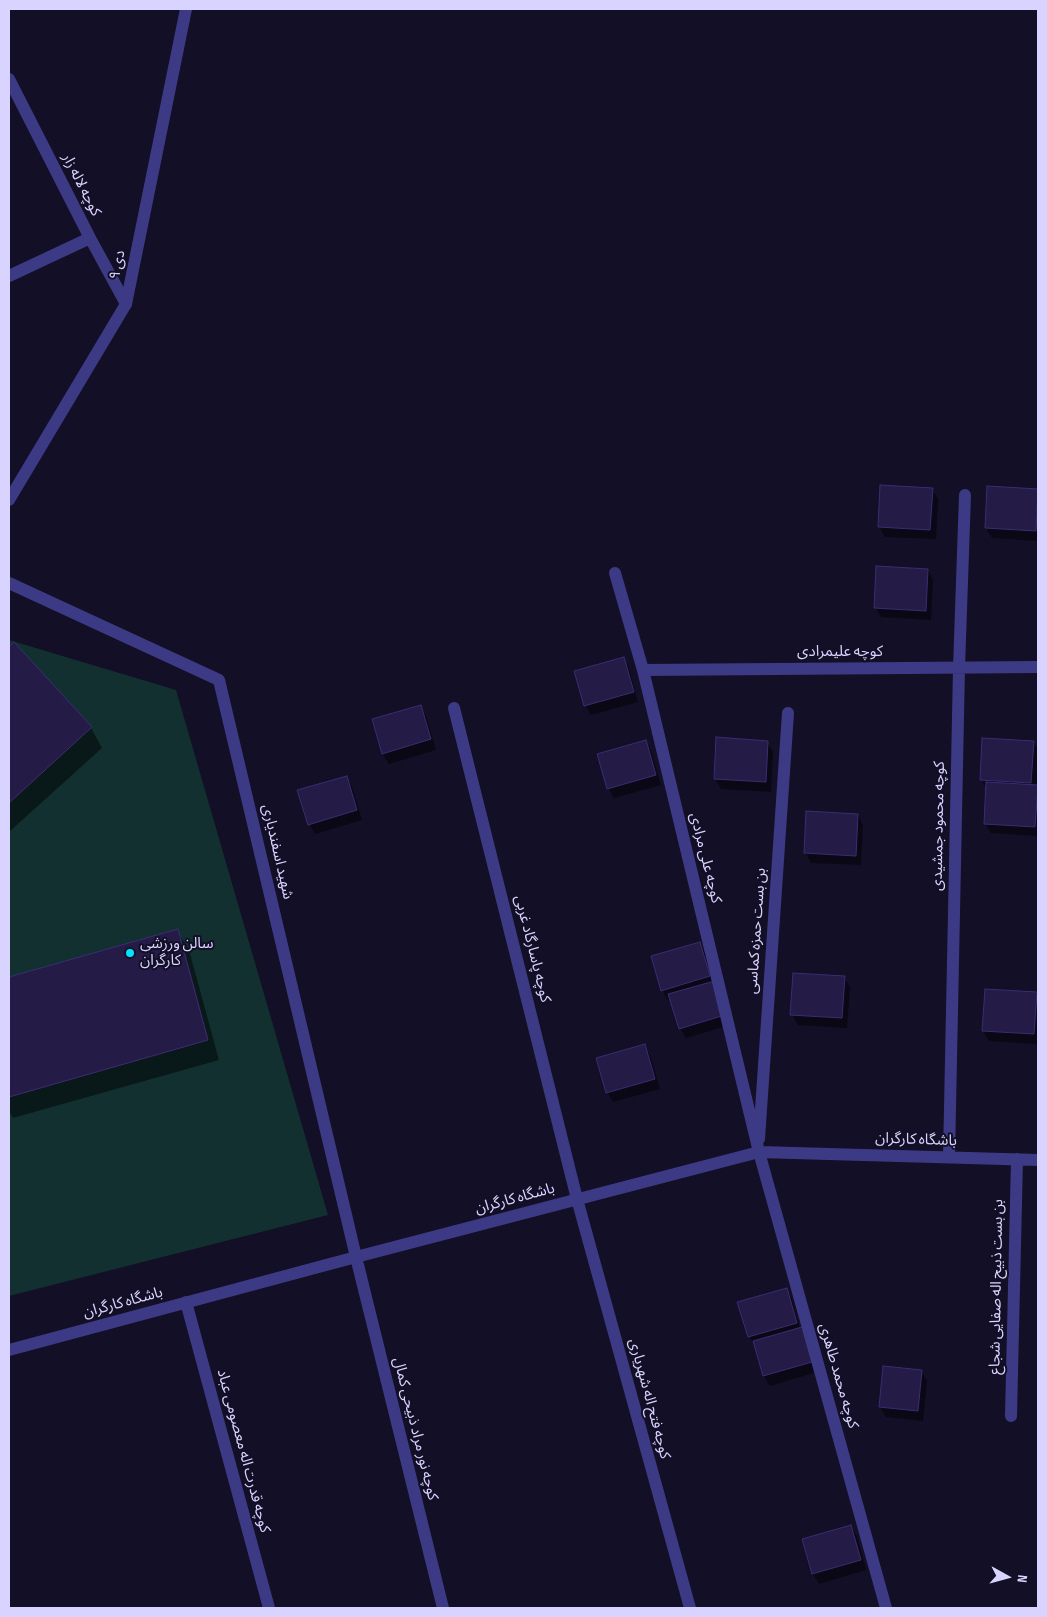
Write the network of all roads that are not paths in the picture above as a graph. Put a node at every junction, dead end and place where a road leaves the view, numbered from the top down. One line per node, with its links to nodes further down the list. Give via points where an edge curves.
1 (186, 9): 5 (street, ۹ دی)
2 (9, 79): 3 (street, کوچه لاله زار)
3 (90, 238): 4 (street); 5 (street, کوچه لاله زار)
4 (9, 276)
5 (126, 304): 7 (street, ۹ دی)
6 (965, 495): 11 (street, کوچه محمود جمشیدی)
7 (9, 500)
8 (615, 573): 12 (street, کوچه علی مرادی)
9 (9, 583): 20 (street, شهید اسفندیاری, via 219,680)
10 (1038, 667): 11 (street, کوچه علیمرادی)
11 (958, 668): 12 (street, کوچه علیمرادی); 16 (street, کوچه محمود جمشیدی)
12 (643, 670): 15 (street, کوچه علی مرادی)
13 (454, 708): 19 (street, کوچه پاسارگاد غربی)
14 (788, 713): 15 (street, بن بست حمزه کماسی)
15 (758, 1152): 16 (street, باشگاه کارگران); 19 (street, باشگاه کارگران); 27 (street, کوچه محمد طاهری)
16 (949, 1157): 17 (street, باشگاه کارگران)
17 (1017, 1159): 18 (street, باشگاه کارگران); 23 (street, بن بست ذبیح اله صفایی شجاع)
18 (1038, 1160)
19 (577, 1199): 20 (street, باشگاه کارگران); 26 (street, کوچه فتح اله شهریاری)
20 (356, 1257): 21 (street, باشگاه کارگران); 25 (street, کوچه نور مراد ذبیحی کمال)
21 (186, 1302): 22 (street, باشگاه کارگران); 24 (street, کوچه قدرت اله معصومی عباد)
22 (9, 1350)
23 (1010, 1416)
24 (269, 1608)
25 (443, 1608)
26 (690, 1608)
27 (886, 1608)

